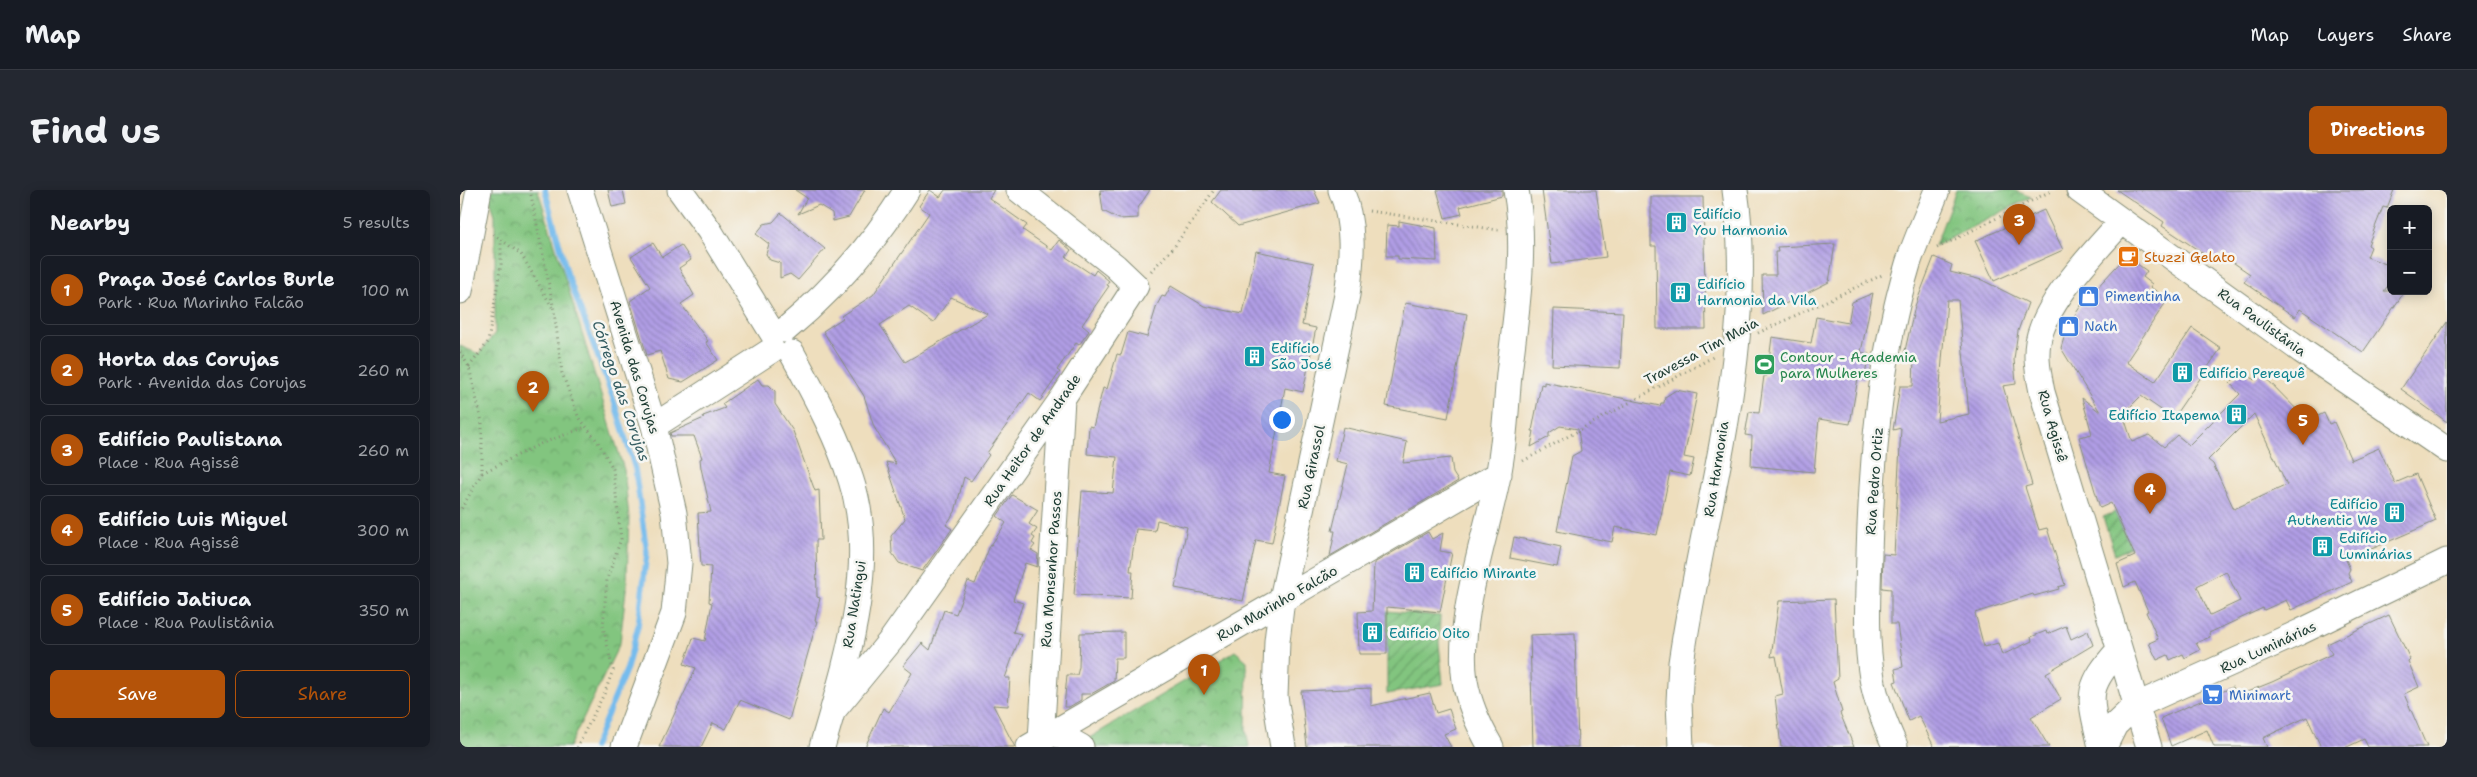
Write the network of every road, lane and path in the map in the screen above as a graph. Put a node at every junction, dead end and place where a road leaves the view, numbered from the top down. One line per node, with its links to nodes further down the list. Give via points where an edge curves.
1 (479, 190): 14 (street)
2 (530, 190): 21 (path)
3 (580, 190): 28 (street, Avenida das Corujas)
4 (680, 190): 22 (street, Rua Natingui)
5 (907, 190): 22 (street)
6 (1019, 190): 19 (street)
7 (1214, 190): 19 (path, via 1174,247)
8 (1516, 190): 16 (street)
9 (1735, 190): 23 (street, Rua Harmonia)
10 (1937, 190): 18 (street, Rua Pedro Ortiz)
11 (2053, 190): 18 (path, Travessa Tim Maia)
12 (2079, 190): 15 (street, Rua Paulistânia)
13 (1345, 199): 16 (path); 34 (street, Rua Girassol, via 1352,257 1347,295)
14 (474, 221): 17 (path); 20 (street)
15 (2122, 221): 29 (street, Rua Paulistânia, via 2302,351); 35 (street, Rua Agissê, via 2058,298 2038,342 2037,366)
16 (1522, 234): 31 (street, via 1520,283)
17 (501, 240): 21 (path, via 521,254); 25 (path, via 501,264 488,342)
18 (1909, 262): 23 (path, Travessa Tim Maia); 39 (street, Rua Pedro Ortiz, via 1893,326 1873,456 1867,617 1872,680 1880,714)
19 (1136, 286): 26 (street, Rua Heitor de Andrade)
20 (460, 291)
21 (554, 310): 27 (path, via 562,374 578,416)
22 (784, 342): 28 (street); 37 (street, Rua Natingui, via 839,445 859,514 861,577 849,645)
23 (1738, 343): 31 (path, Travessa Tim Maia); 46 (street, Rua Harmonia, via 1681,663 1678,702)
24 (460, 352): 25 (path)
25 (469, 367): 30 (path, via 482,422)
26 (1062, 399): 37 (street, Rua Heitor de Andrade, via 892,639); 38 (street, Rua Monsenhor Passos)
27 (586, 426): 30 (path, via 540,444); 40 (path, via 613,469 621,539 607,579 603,627 613,670)
28 (654, 426): 41 (street, Avenida das Corujas, via 674,513 679,563 674,613)
29 (2447, 450)
30 (482, 474): 32 (path)
31 (1498, 474): 34 (street, Rua Marinho Falcão, via 1389,540); 45 (street, via 1465,625 1463,652 1465,681 1475,720)
32 (460, 511)
33 (2447, 561): 36 (street, Rua Luminárias)
34 (1282, 599): 38 (street, Rua Marinho Falcão); 44 (street, Rua Girassol, via 1275,697)
35 (2119, 650): 36 (street, Rua Agissê); 47 (street, via 2102,669 2092,690 2092,707)
36 (2135, 706): 47 (street, Rua Luminárias, via 2115,725); 48 (street, Rua Agissê)
37 (832, 712): 42 (street, Rua Natingui)
38 (1042, 740): 43 (street)
39 (1895, 746)
40 (577, 747)
41 (624, 747)
42 (822, 747)
43 (1081, 747)
44 (1283, 747)
45 (1491, 747)
46 (1681, 747)
47 (2102, 747)
48 (2149, 747)

